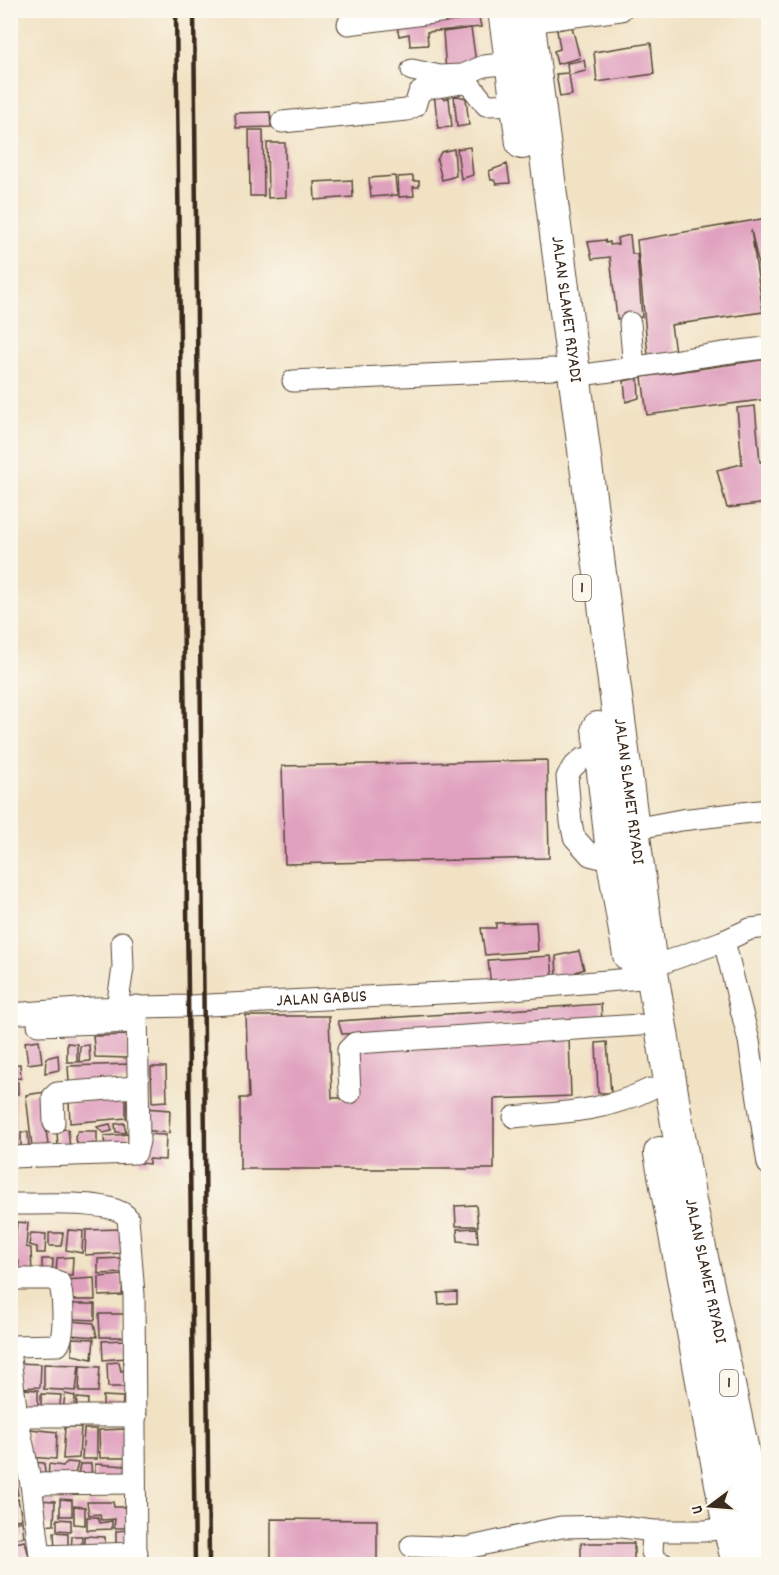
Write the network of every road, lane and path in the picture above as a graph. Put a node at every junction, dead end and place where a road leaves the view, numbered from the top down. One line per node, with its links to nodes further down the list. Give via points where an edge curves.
1 (454, 10): 4 (street)
2 (621, 10): 3 (street)
3 (520, 14): 5 (highway, JALAN SLAMET RIYADI / 1); 7 (highway, JALAN SLAMET RIYADI / 1)
4 (348, 24)
5 (511, 63): 6 (street, via 484,66 463,75 440,76); 7 (highway, JALAN SLAMET RIYADI / 1)
6 (412, 70)
7 (528, 104): 8 (street, via 486,105 463,83 425,89 419,93 415,106 407,110); 12 (highway, JALAN SLAMET RIYADI / 1)
8 (282, 122)
9 (630, 323): 11 (street)
10 (768, 348): 11 (street)
11 (634, 368): 12 (street)
12 (563, 372): 13 (street); 15 (highway, JALAN SLAMET RIYADI / 1); 19 (highway, JALAN SLAMET RIYADI / 1, via 613,861)
13 (293, 381)
14 (768, 810): 15 (street)
15 (633, 829): 19 (highway, JALAN SLAMET RIYADI / 1)
16 (768, 927): 17 (street, JALAN GABUS, via 750,929)
17 (724, 941): 19 (street, JALAN GABUS); 24 (street)
18 (122, 942): 20 (street)
19 (646, 975): 20 (street, JALAN GABUS, via 501,990); 22 (highway, JALAN SLAMET RIYADI / 1); 31 (highway, JALAN SLAMET RIYADI / 1)
20 (130, 1012): 21 (street, JALAN GABUS); 23 (street); 25 (street)
21 (10, 1014)
22 (640, 1025): 26 (highway, JALAN SLAMET RIYADI / 1); 27 (street, via 355,1043 348,1050)
23 (10, 1026)
24 (759, 1040): 32 (street)
25 (136, 1087): 29 (street, via 57,1094 53,1097); 30 (street, via 136,1153)
26 (650, 1089): 28 (street, via 599,1109); 31 (highway, JALAN SLAMET RIYADI / 1)
27 (350, 1092)
28 (514, 1117)
29 (54, 1123)
30 (10, 1157)
31 (672, 1162): 34 (highway, JALAN SLAMET RIYADI / 1)
32 (768, 1164)
33 (10, 1204): 39 (street, via 75,1204 119,1210 128,1218)
34 (680, 1204): 42 (highway, JALAN SLAMET RIYADI / 1); 49 (highway, JALAN SLAMET RIYADI / 1)
35 (10, 1279): 36 (street, via 58,1282 62,1291 63,1338 52,1347)
36 (10, 1346)
37 (10, 1358): 38 (street)
38 (17, 1416): 39 (street); 41 (street)
39 (136, 1416): 40 (street)
40 (134, 1483): 41 (street); 45 (street)
41 (31, 1484): 46 (street)
42 (729, 1527): 43 (street); 48 (highway, JALAN SLAMET RIYADI / 1)
43 (653, 1531): 44 (street, via 614,1526 561,1527 467,1548); 47 (street, via 652,1552 656,1561)
44 (411, 1546)
45 (136, 1559): 46 (street)
46 (40, 1560)
47 (664, 1564)
48 (738, 1564)
49 (767, 1564)

